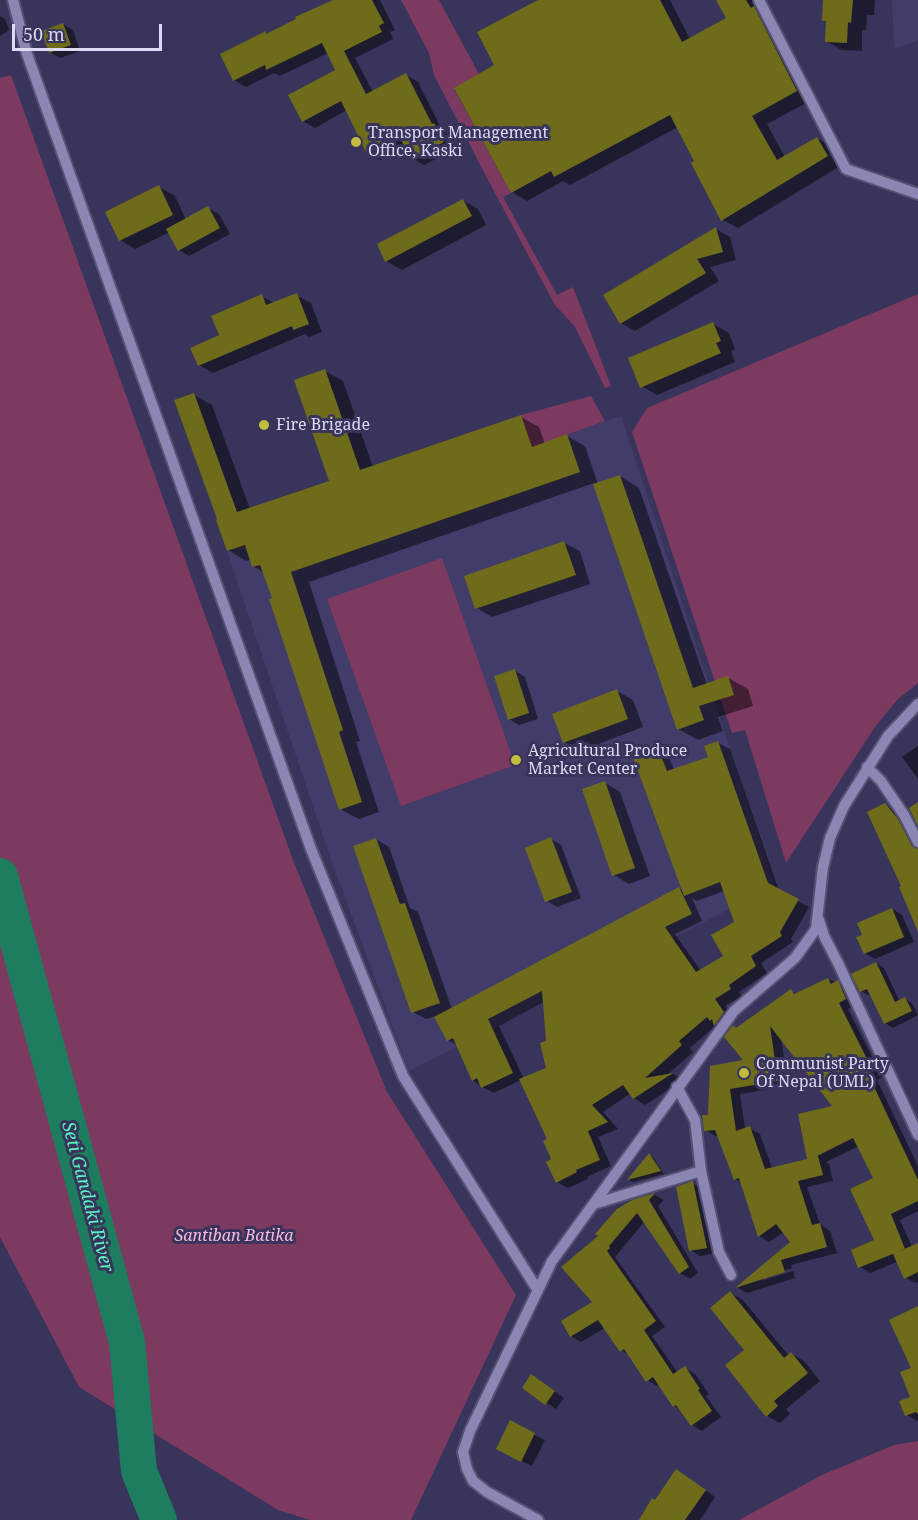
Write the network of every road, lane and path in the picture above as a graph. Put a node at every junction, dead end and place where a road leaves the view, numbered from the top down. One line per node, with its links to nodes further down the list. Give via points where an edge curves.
1 (13, 0): 13 (street, via 27,54 303,826 402,1076)
2 (759, 0): 3 (street, via 846,169)
3 (918, 194)
4 (918, 704): 5 (street, via 888,736)
5 (867, 767): 6 (street, via 898,806); 7 (street, via 830,838)
6 (918, 842)
7 (819, 917): 8 (street, via 816,929 795,958 734,1011); 9 (street, via 824,936)
8 (677, 1087): 10 (street, via 695,1120); 11 (street)
9 (918, 1135)
10 (701, 1171): 11 (street); 12 (street, via 719,1252)
11 (594, 1204): 13 (street, via 552,1261)
12 (731, 1275)
13 (537, 1289): 14 (street, via 463,1452 473,1481)
14 (538, 1520)

